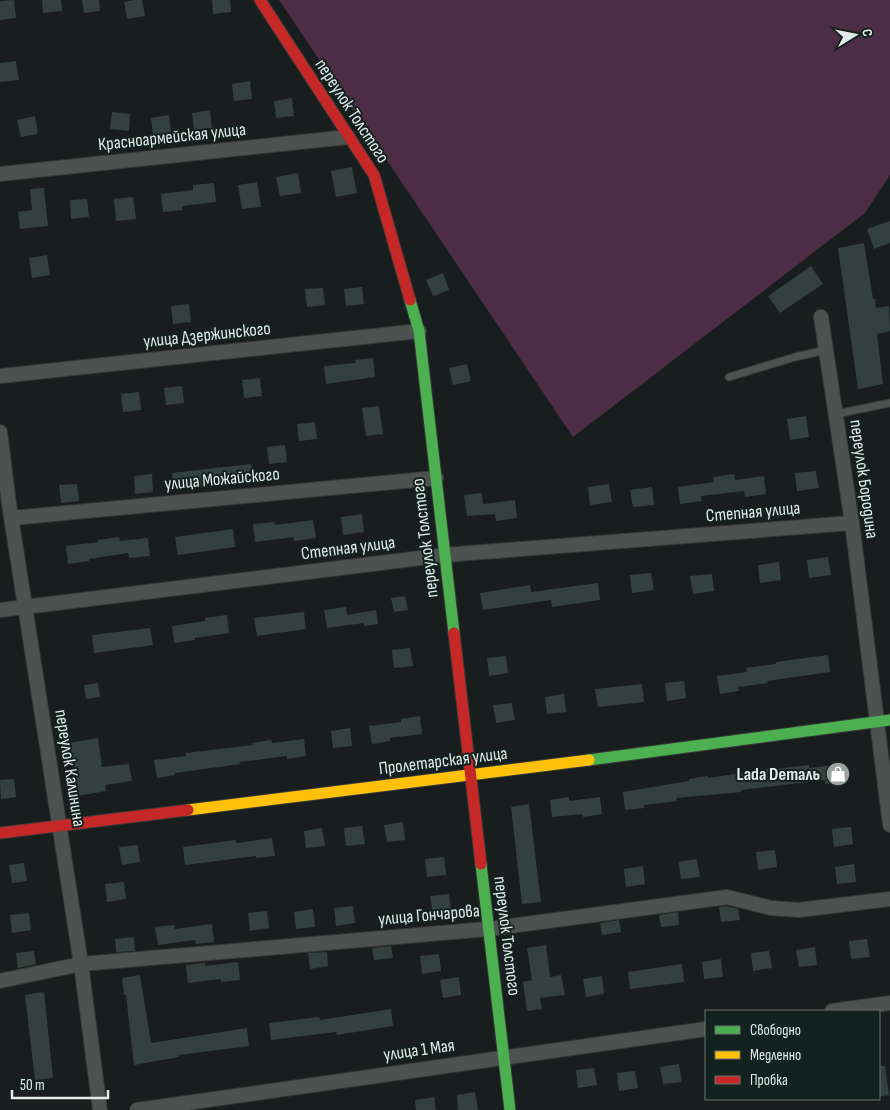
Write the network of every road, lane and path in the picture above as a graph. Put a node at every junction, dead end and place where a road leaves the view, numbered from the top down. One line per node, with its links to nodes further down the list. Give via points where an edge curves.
1 (260, 0): 2 (street, переулок Толстого)
2 (348, 137): 3 (street, Красноармейская улица); 5 (street, переулок Толстого, via 374,175)
3 (0, 174)
4 (821, 317): 6 (street, переулок Бородина)
5 (419, 331): 7 (street, улица Дзержинского); 12 (street, переулок Толстого)
6 (826, 350): 8 (lane); 10 (street, переулок Бородина)
7 (0, 376)
8 (729, 377)
9 (889, 402): 10 (lane)
10 (836, 414): 14 (street, переулок Бородина)
11 (0, 432): 13 (street, переулок Калинина)
12 (436, 478): 13 (street, улица Можайского); 15 (street, переулок Толстого)
13 (7, 509): 16 (street, переулок Калинина)
14 (852, 522): 15 (street, Степная улица); 18 (street, переулок Бородина)
15 (445, 555): 16 (street, Степная улица); 19 (street, переулок Толстого)
16 (26, 608): 17 (street, Степная улица); 21 (street, переулок Калинина)
17 (0, 610)
18 (884, 721): 19 (street, Пролетарская улица); 20 (street, переулок Бородина)
19 (470, 776): 21 (street, Пролетарская улица); 24 (street, переулок Толстого)
20 (890, 825)
21 (60, 826): 22 (street, Пролетарская улица); 25 (street, переулок Калинина)
22 (0, 834)
23 (890, 898): 24 (street, улица Гончарова, via 799,910 770,908 727,897)
24 (488, 929): 25 (street, улица Гончарова); 30 (street, переулок Толстого)
25 (81, 964): 26 (street, улица Гончарова); 31 (street, переулок Калинина)
26 (0, 981)
27 (890, 1003): 28 (street)
28 (839, 1010)
29 (705, 1029): 30 (street, улица 1 Мая)
30 (505, 1057): 32 (street, улица 1 Мая); 33 (street, переулок Толстого)
31 (100, 1110)
32 (137, 1110)
33 (510, 1110)

